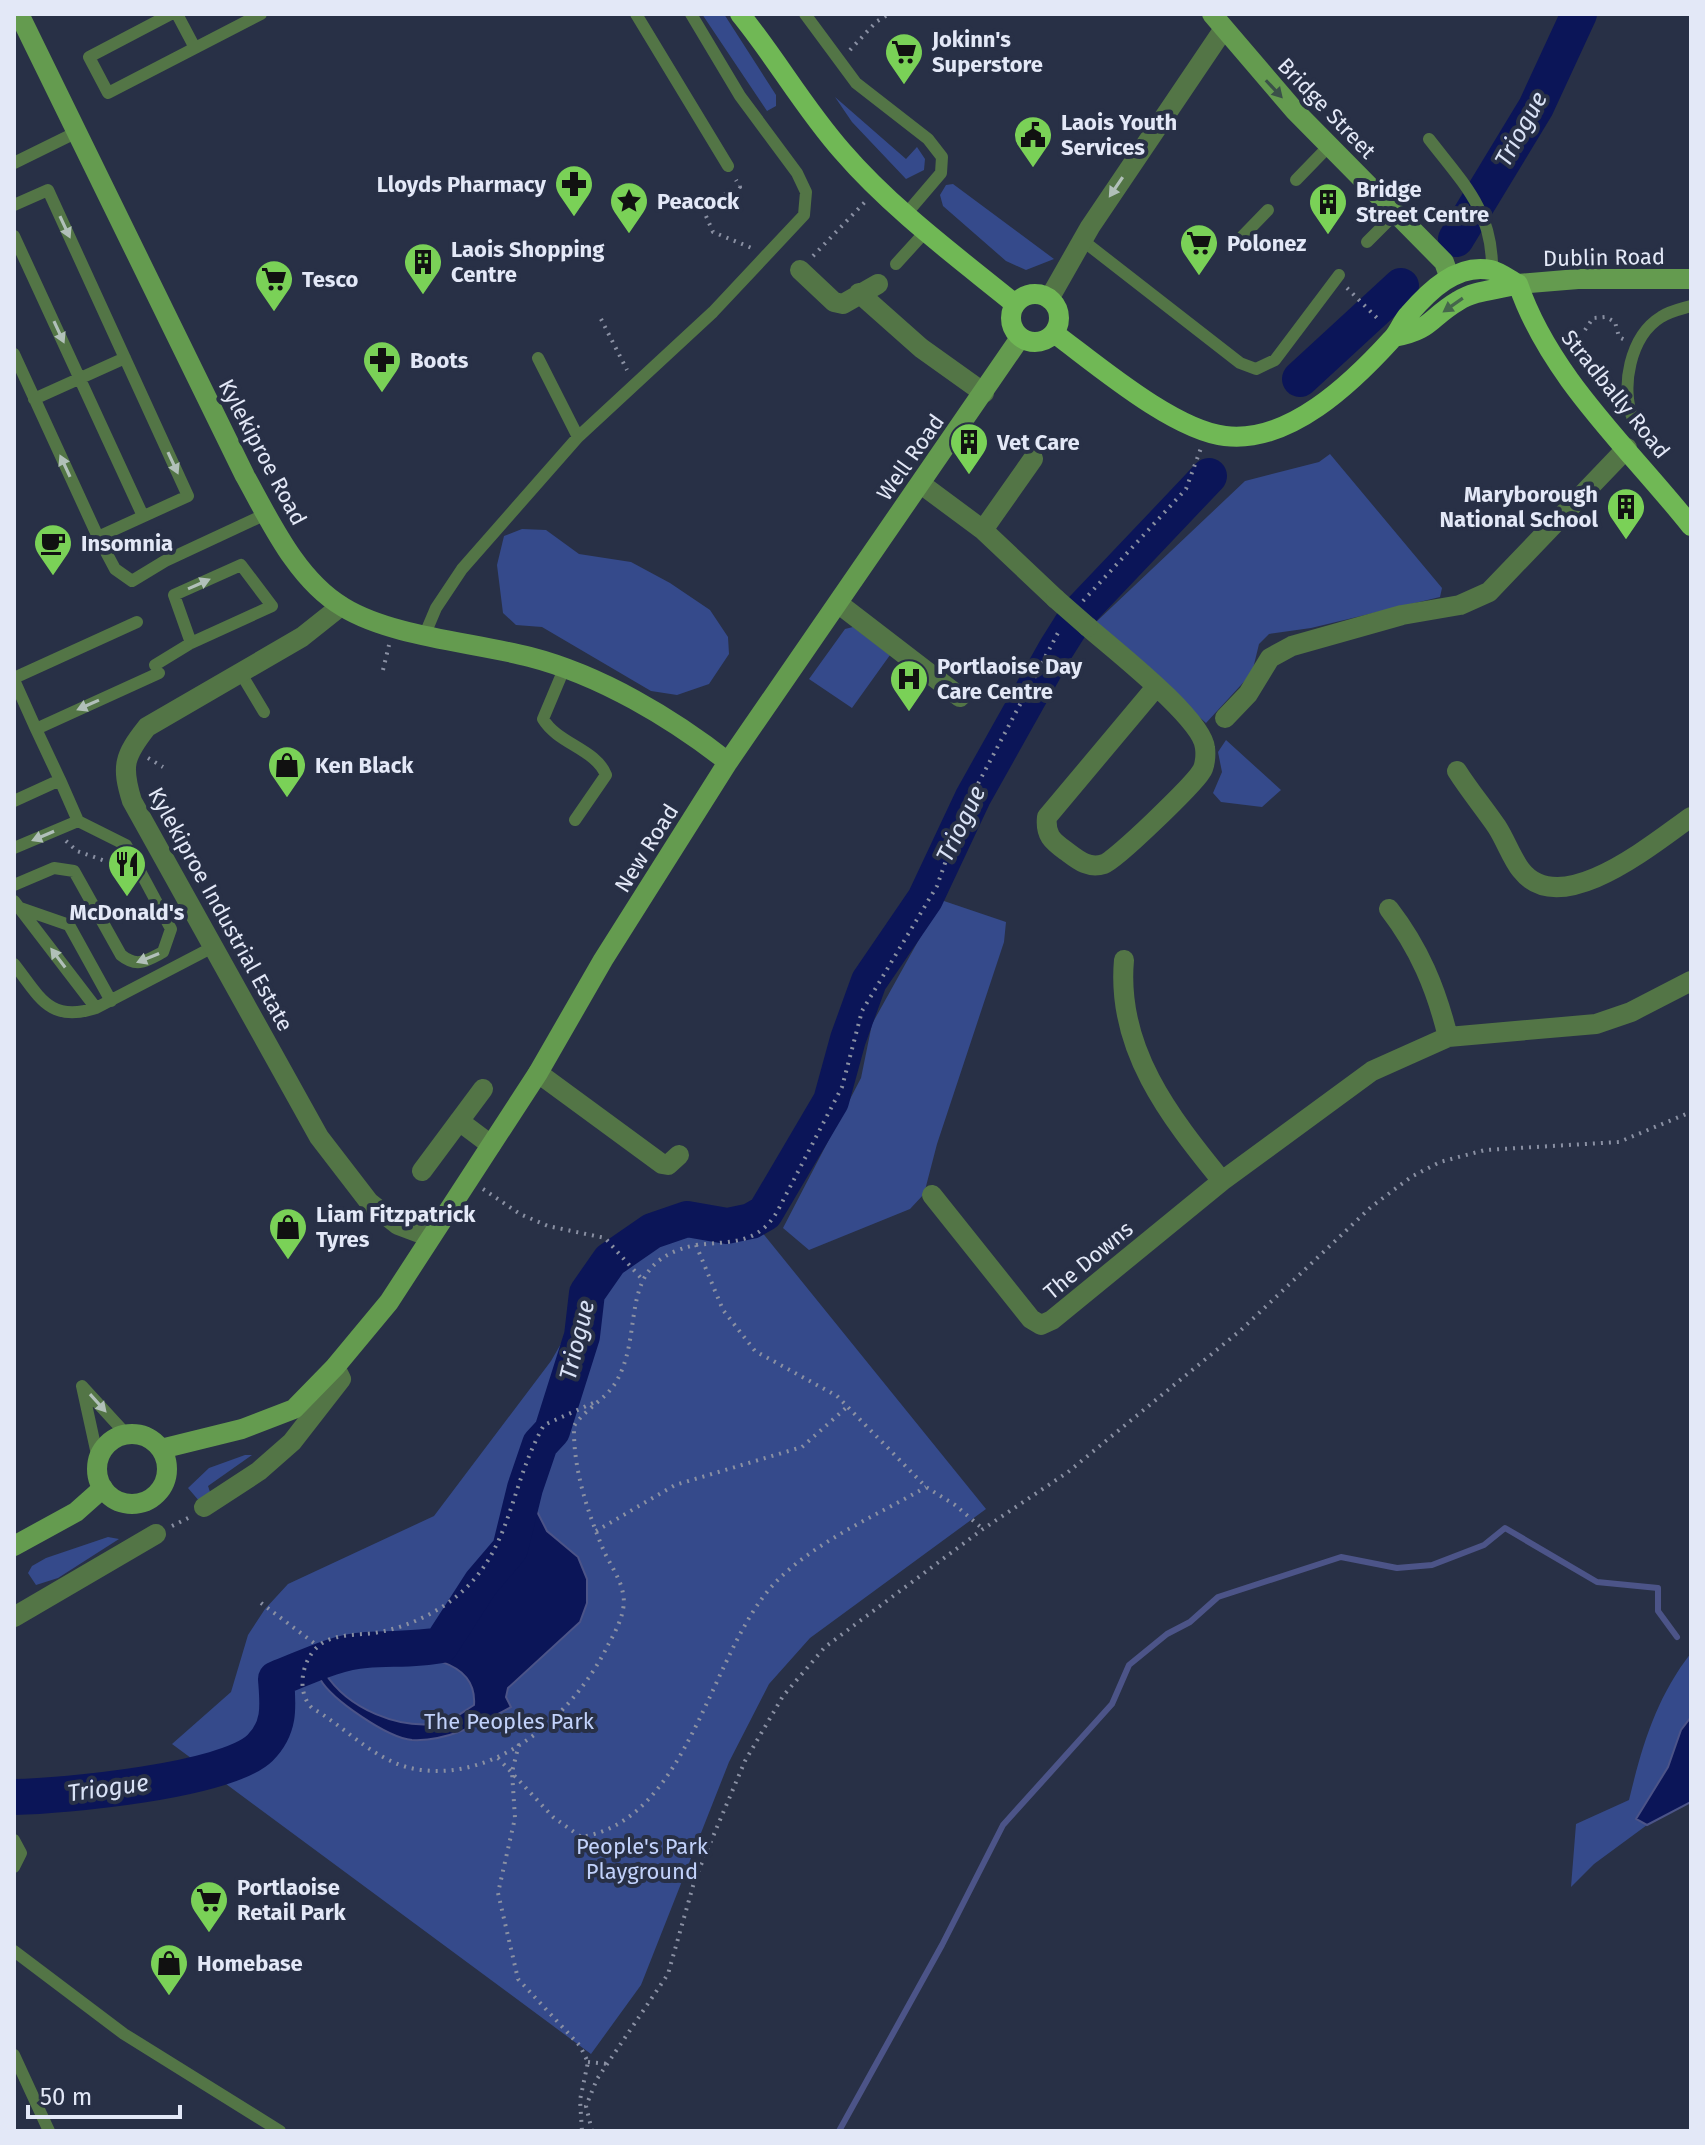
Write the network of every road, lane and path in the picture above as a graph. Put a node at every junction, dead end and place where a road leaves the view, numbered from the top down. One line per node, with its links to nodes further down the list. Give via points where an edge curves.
1 (19, 14): 12 (main road, Kylekiproe Road)
2 (174, 14): 10 (lane); 10 (lane, via 89,57 108,93)
3 (261, 14): 10 (lane)
4 (636, 14): 16 (lane)
5 (691, 14): 30 (lane, via 806,192 804,215)
6 (805, 14): 23 (lane, via 856,83 928,139 942,157 941,173)
7 (889, 14): 11 (path)
8 (746, 19): 18 (main road, via 805,108)
9 (1218, 22): 14 (main road, Bridge Street, one-way to 14); 26 (street, one-way to 26)
10 (195, 48)
11 (850, 50)
12 (77, 132): 15 (lane); 61 (main road, Kylekiproe Road)
13 (1429, 139): 34 (lane, via 1487,223)
14 (1329, 146): 17 (lane); 22 (main road, Bridge Street)
15 (14, 163)
16 (728, 166): 19 (path, via 740,187)
17 (1296, 180)
18 (878, 189): 23 (main road); 33 (path)
19 (710, 201)
20 (14, 205): 49 (lane, one-way to 49, via 48,190)
21 (1268, 210): 29 (lane)
22 (1396, 213): 28 (lane); 31 (main road, Bridge Street)
23 (906, 214): 25 (main road)
24 (706, 216): 30 (path, via 713,232)
25 (926, 231): 32 (lane); 39 (main road)
26 (1086, 233): 35 (lane, via 1240,363 1256,369 1275,360); 38 (street)
27 (14, 236): 51 (lane, one-way to 51)
28 (1367, 242)
29 (1236, 243)
30 (768, 255): 52 (lane)
31 (1442, 263): 34 (main road); 45 (main road)
32 (896, 264)
33 (800, 270): 53 (street, via 834,302 843,304 868,288 921,348)
34 (1492, 270): 37 (main road)
35 (1338, 276): 42 (path)
36 (1691, 279): 37 (main road, Dublin Road)
37 (1518, 284): 45 (main road, one-way to 45, via 1474,293 1419,333); 58 (main road, Stradbally Road, via 1550,355)
38 (1049, 299): 39 (main road, via 1030,295); 44 (main road, via 1059,314)
39 (1015, 304): 47 (main road, via 1011,321)
40 (1691, 306): 55 (lane, via 1658,318 1640,341 1629,368 1626,404)
41 (601, 319): 52 (path)
42 (1378, 319)
43 (1585, 330): 46 (path, via 1593,318 1606,317 1615,322)
44 (1054, 333): 47 (main road, via 1037,342); 56 (main road, via 1158,407)
45 (1394, 337): 56 (main road, via 1309,414 1281,428 1241,437)
46 (1619, 337)
47 (1020, 338): 53 (main road, Well Road)
48 (14, 354): 54 (lane)
49 (125, 358): 51 (lane); 62 (lane, one-way to 62, via 188,496)
50 (538, 358): 57 (lane)
51 (80, 378): 54 (lane); 62 (lane)
52 (635, 385): 57 (lane)
53 (984, 393): 60 (main road, Well Road)
54 (34, 399): 65 (lane, one-way to 54)
55 (1633, 419)
56 (1208, 432): 68 (path, via 1186,489)
57 (578, 437): 71 (lane, via 462,569)
58 (1627, 448): 63 (main road, Stradbally Road); 79 (street, via 1489,592 1460,605 1402,615 1292,646 1270,658)
59 (1033, 459): 64 (street)
60 (921, 484): 64 (street); 66 (main road, Well Road)
61 (266, 514): 65 (lane, via 132,581 115,569); 67 (main road, Kylekiproe Road, via 297,560)
62 (143, 516): 65 (lane)
63 (1691, 526)
64 (983, 530): 76 (street, bridge)
65 (98, 537)
66 (839, 604): 77 (street); 81 (main road, New Road)
67 (341, 606): 71 (main road, Kylekiproe Road, via 375,623); 74 (street, Kylekiproe Industrial Estate, via 302,637)
68 (1075, 610)
69 (1068, 619): 112 (path, via 963,812 937,886 862,1011 842,1087 767,1229 744,1241)
70 (137, 622): 75 (lane)
71 (425, 634): 73 (main road, Kylekiproe Road)
72 (191, 643): 72 (lane, one-way to 72, via 174,595 241,565 272,606); 80 (lane, one-way to 80, via 157,669)
73 (564, 669): 81 (main road, Kylekiproe Road, via 696,737); 86 (lane, via 543,719 551,733 602,764 606,775)
74 (240, 672): 78 (lane); 94 (street, Kylekiproe Industrial Estate, via 147,727 130,748 124,773 132,801)
75 (14, 679): 80 (lane)
76 (1156, 687): 76 (street, via 1196,726 1205,746 1203,770 1118,854 1105,864 1086,865 1051,840 1047,817)
77 (961, 696)
78 (264, 712)
79 (1225, 718)
80 (36, 729): 83 (lane)
81 (728, 762): 101 (main road, New Road)
82 (1457, 771): 85 (street, via 1523,873 1552,886 1606,874)
83 (60, 780): 84 (lane); 87 (lane)
84 (14, 801)
85 (1691, 817)
86 (575, 820)
87 (78, 821): 88 (lane); 91 (lane, one-way to 91, via 126,845 171,929 163,952 140,964 121,955 74,871 54,868)
88 (56, 831): 89 (lane, one-way to 89); 90 (path, via 77,851)
89 (14, 848)
90 (111, 863)
91 (14, 885)
92 (17, 904): 98 (lane, via 69,925); 99 (lane, one-way to 92)
93 (1389, 909): 100 (street, via 1430,975)
94 (215, 946): 98 (lane); 111 (street, Kylekiproe Industrial Estate, via 319,1137 369,1202 398,1225)
95 (1124, 960): 109 (street, via 1121,989 1126,1017 1144,1070)
96 (14, 964): 99 (lane, via 44,1003 59,1013)
97 (1691, 981): 100 (street, The Downs, via 1596,1024)
98 (111, 1001): 99 (lane)
99 (96, 1008)
100 (1448, 1037): 109 (street, The Downs, via 1372,1071)
101 (538, 1073): 105 (main road, New Road); 106 (street, via 662,1164)
102 (483, 1089): 104 (street)
103 (1691, 1112): 123 (path, via 1619,1142 1485,1150 1440,1162 1411,1177 1360,1217 1241,1330 1068,1472)
104 (459, 1121): 105 (street); 107 (street)
105 (491, 1145): 108 (main road, New Road)
106 (679, 1155)
107 (422, 1171)
108 (468, 1180): 111 (main road, New Road); 113 (path, via 548,1226 605,1238)
109 (1222, 1181): 110 (street, The Downs, via 1041,1325)
110 (932, 1195)
111 (430, 1237): 114 (main road, New Road, via 389,1302)
112 (696, 1245): 113 (path, via 673,1251); 116 (path, via 723,1310 755,1351 821,1385)
113 (642, 1279): 115 (path, via 623,1366 615,1384)
114 (335, 1367): 118 (main road, New Road, via 294,1409 242,1429); 122 (street, via 341,1379 292,1442)
115 (593, 1403): 124 (path, via 574,1426 574,1441 580,1483); 129 (path, via 544,1425 506,1529 482,1573 422,1618)
116 (847, 1407): 120 (path); 124 (path, via 802,1447 675,1485)
117 (126, 1434): 118 (main road, via 146,1436); 119 (main road, via 108,1442); 119 (lane, one-way to 117, via 82,1386)
118 (161, 1449): 121 (main road, via 166,1478 156,1495 128,1504)
119 (98, 1459): 121 (main road)
120 (926, 1487): 123 (path); 132 (path, via 807,1557 776,1582 735,1644 680,1761 616,1824 581,1837 553,1817)
121 (103, 1488): 126 (main road, via 76,1512)
122 (204, 1507): 125 (path)
123 (983, 1529): 138 (path, via 825,1647 783,1696 745,1761 695,1879 668,1974)
124 (596, 1531): 130 (path, via 624,1595 619,1624 575,1696)
125 (156, 1534): 128 (street)
126 (14, 1546)
127 (261, 1603): 129 (path)
128 (18, 1607)
129 (318, 1646): 131 (path, via 302,1675 301,1689 312,1708 397,1764 436,1771)
130 (519, 1744): 131 (path); 132 (path)
131 (497, 1757): 132 (path)
132 (512, 1772): 137 (path, via 515,1818 498,1893 518,1979 580,2046)
133 (14, 1840): 134 (lane, via 21,1853)
134 (14, 1867)
135 (14, 1951): 140 (lane, via 124,2034)
136 (14, 2055): 139 (lane)
137 (588, 2062): 138 (path); 141 (path, via 580,2100)
138 (608, 2064): 142 (path, via 586,2106)
139 (49, 2131)
140 (280, 2131)
141 (582, 2131)
142 (592, 2131)

